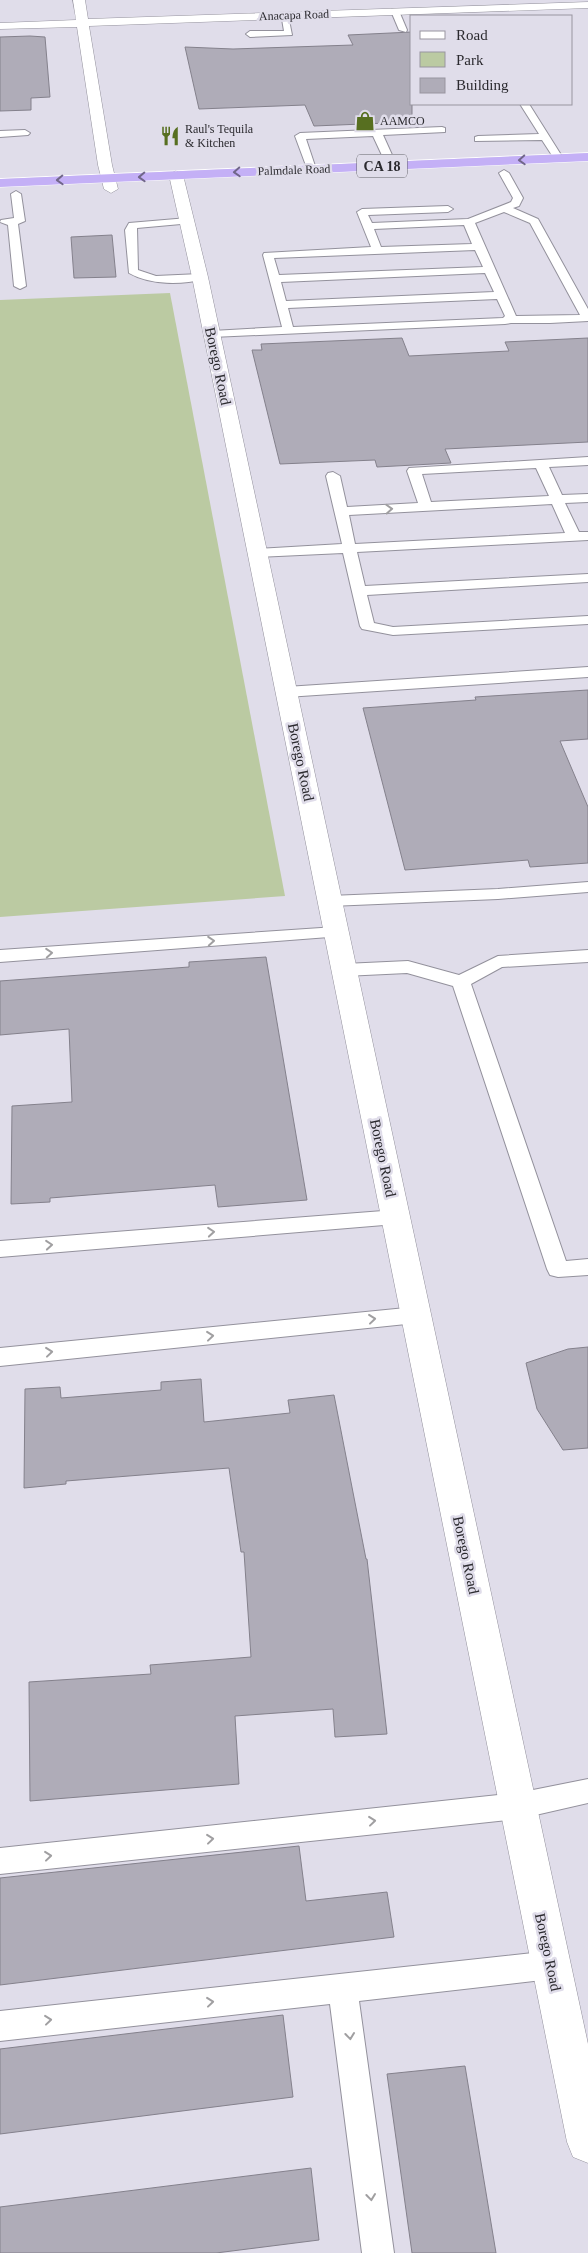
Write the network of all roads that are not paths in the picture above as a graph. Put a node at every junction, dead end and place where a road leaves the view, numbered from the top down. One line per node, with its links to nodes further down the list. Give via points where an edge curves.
1 (79, 0): 5 (street)
2 (588, 5): 3 (street, Anacapa Road)
3 (395, 12): 4 (street, Anacapa Road); 7 (lane)
4 (284, 15): 5 (street, Anacapa Road); 8 (lane, via 289,33)
5 (82, 23): 6 (street, Anacapa Road); 24 (street)
6 (0, 26)
7 (403, 30)
8 (250, 34)
9 (526, 105): 14 (lane)
10 (442, 130): 12 (lane)
11 (25, 133): 13 (lane)
12 (377, 133): 18 (lane); 19 (lane, via 300,136)
13 (0, 134)
14 (546, 136): 15 (lane); 17 (lane)
15 (478, 139)
16 (588, 157): 17 (highway, Palmdale Road / CA 18)
17 (558, 158): 18 (highway, Palmdale Road / CA 18, one-way to 18)
18 (392, 166): 19 (highway, Palmdale Road / CA 18)
19 (311, 169): 22 (highway, Palmdale Road / CA 18, one-way to 22)
20 (588, 169): 21 (highway, Palmdale Road / CA 18)
21 (504, 173): 22 (highway, Palmdale Road / CA 18); 27 (lane, via 518,198 515,204)
22 (178, 181): 24 (highway, Palmdale Road / CA 18); 30 (street, Borego Road)
23 (0, 183): 24 (highway, Palmdale Road / CA 18, one-way to 23)
24 (110, 184): 26 (highway, Palmdale Road / CA 18)
25 (0, 194): 26 (highway, Palmdale Road / CA 18)
26 (16, 194): 29 (lane)
27 (504, 208): 28 (lane, via 485,216); 41 (lane, via 534,221 587,318)
28 (466, 214): 32 (lane); 32 (lane, via 362,212); 33 (lane)
29 (16, 221): 31 (lane); 38 (lane)
30 (188, 221): 36 (street, Borego Road); 36 (lane, via 133,225 130,230 133,270 141,277 158,279)
31 (0, 222)
32 (368, 226): 34 (lane)
33 (479, 247): 34 (lane); 35 (lane)
34 (377, 250): 37 (lane, via 268,255)
35 (490, 270): 37 (lane); 39 (lane)
36 (200, 277): 43 (street, Borego Road)
37 (274, 279): 40 (lane)
38 (20, 286)
39 (501, 295): 40 (lane); 41 (lane, via 511,318)
40 (281, 305): 42 (lane)
41 (508, 319): 42 (lane)
42 (288, 330): 43 (lane)
43 (212, 334): 53 (street, Borego Road)
44 (588, 461): 45 (lane)
45 (541, 464): 48 (lane); 49 (lane, via 414,471)
46 (333, 476): 50 (lane)
47 (588, 498): 48 (lane)
48 (558, 500): 49 (lane); 51 (lane)
49 (426, 507): 50 (lane, one-way to 49)
50 (340, 511): 52 (lane)
51 (581, 536): 52 (lane)
52 (349, 549): 53 (lane); 55 (lane)
53 (257, 553): 58 (street, Borego Road)
54 (588, 578): 55 (lane)
55 (359, 591): 56 (lane, via 367,626 393,631)
56 (588, 620)
57 (588, 672): 58 (lane)
58 (286, 692): 60 (street, Borego Road)
59 (588, 888): 60 (lane)
60 (330, 901): 61 (street, Borego Road)
61 (336, 932): 62 (lane, one-way to 61); 64 (street, Borego Road)
62 (0, 956)
63 (588, 956): 65 (lane, via 498,962)
64 (344, 970): 65 (lane, via 408,967); 66 (street, Borego Road)
65 (461, 982): 68 (lane, via 558,1269)
66 (396, 1216): 67 (lane, one-way to 66); 69 (street, Borego Road)
67 (0, 1249)
68 (588, 1267)
69 (416, 1315): 70 (lane, one-way to 69); 72 (street, Borego Road)
70 (0, 1357)
71 (588, 1791): 72 (lane)
72 (518, 1806): 73 (lane, one-way to 72); 74 (street, Borego Road)
73 (0, 1861)
74 (551, 1965): 75 (lane); 77 (street, Borego Road)
75 (343, 1988): 76 (lane, one-way to 75); 78 (lane, one-way to 78)
76 (0, 2026)
77 (588, 2142)
78 (378, 2253)

